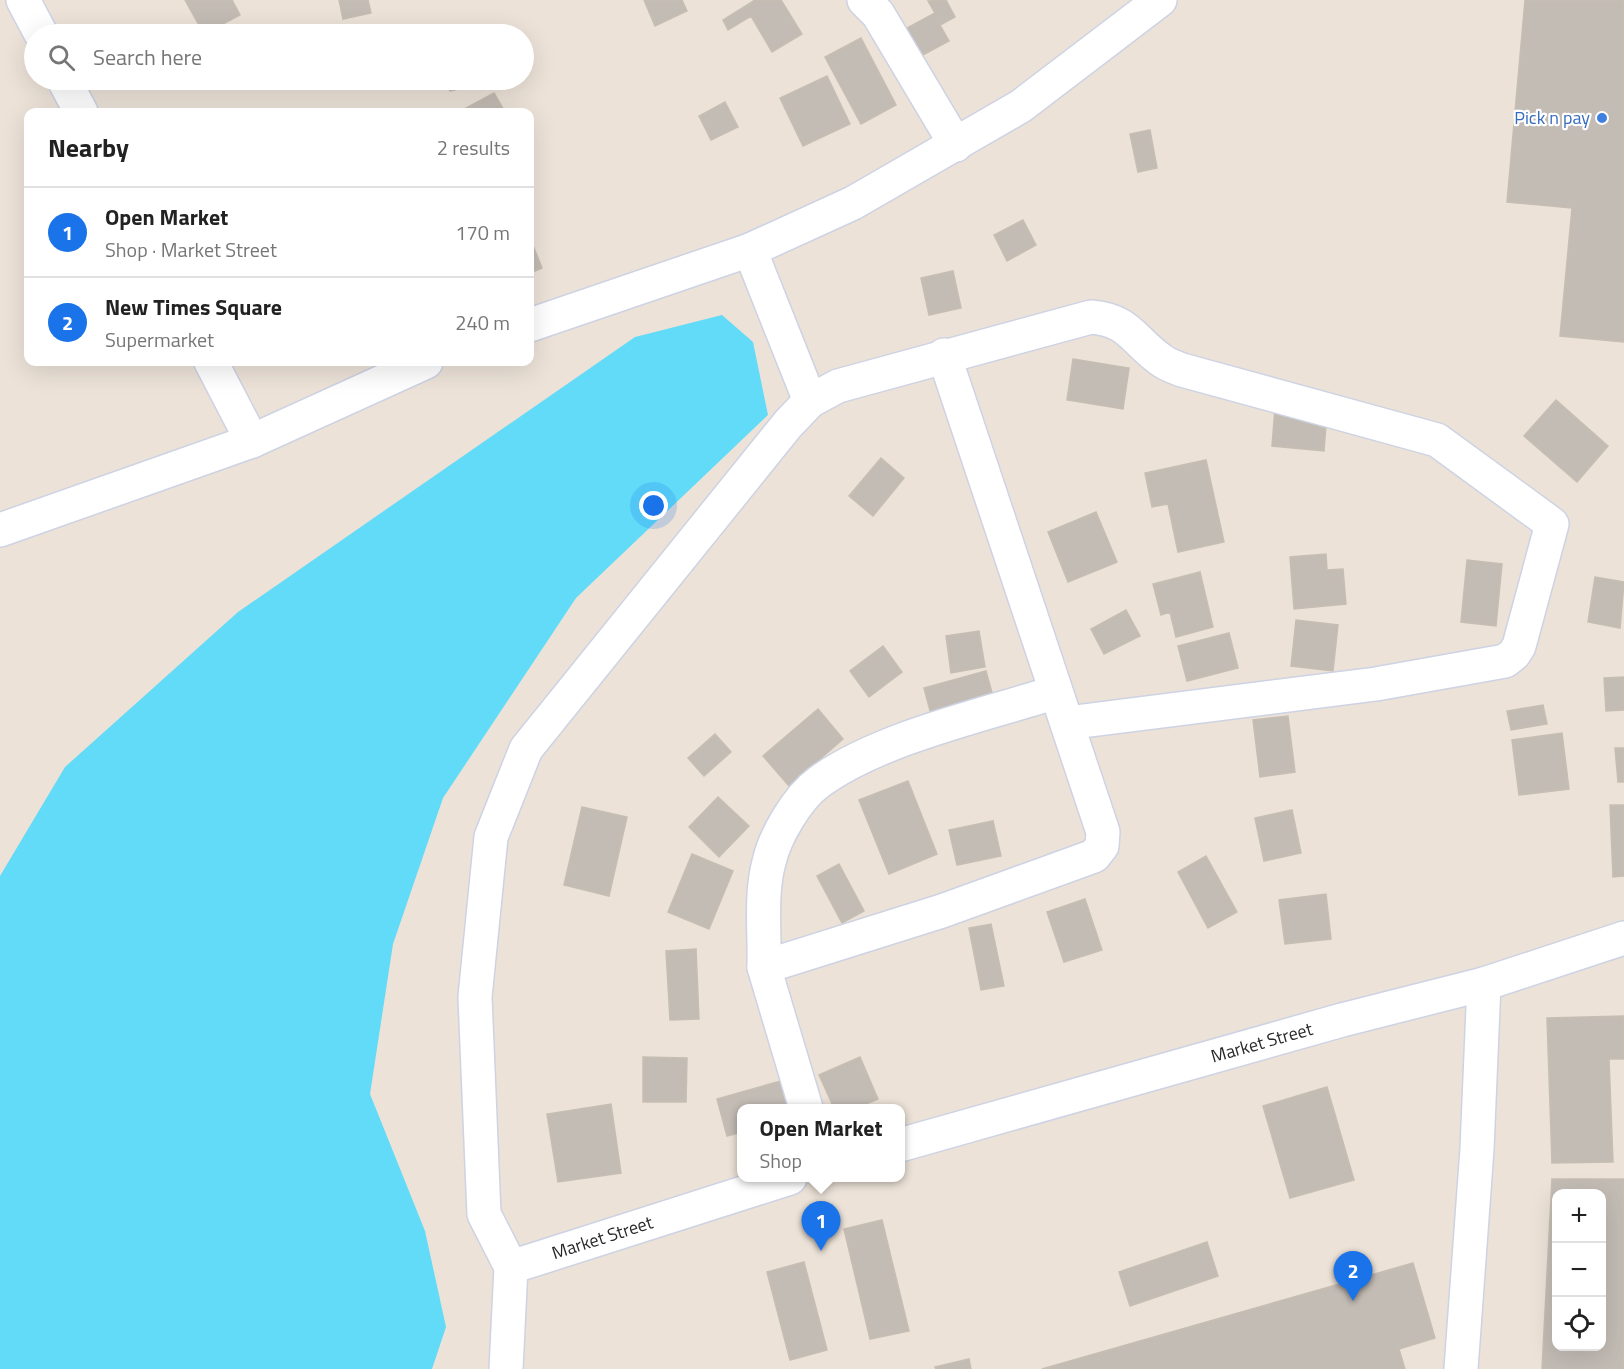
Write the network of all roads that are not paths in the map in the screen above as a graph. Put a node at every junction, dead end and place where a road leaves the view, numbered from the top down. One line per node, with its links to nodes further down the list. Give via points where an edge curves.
1 (23, 0): 4 (street)
2 (864, 0): 7 (street, via 879,14)
3 (1160, 0): 7 (street, via 1021,106)
4 (36, 24)
5 (69, 90): 6 (street)
6 (79, 108)
7 (956, 145): 8 (street, via 853,203)
8 (750, 250): 9 (street); 13 (street)
9 (534, 324)
10 (944, 355): 13 (street, via 838,386); 16 (street); 17 (street, via 1091,317 1110,318 1161,361 1182,370 1437,440 1552,524 1519,646 1505,661 1376,684)
11 (213, 366): 14 (street)
12 (417, 366): 14 (street)
13 (810, 401): 24 (street, via 526,749 491,837 475,997 484,1214)
14 (252, 441): 15 (street)
15 (0, 531)
16 (1056, 692): 17 (street); 19 (street, via 885,746 819,782 805,795 793,810 769,861)
17 (1067, 723): 19 (street, via 1103,832 1102,846 1094,856 942,911)
18 (1624, 938): 20 (street, Market Street)
19 (764, 967): 21 (street)
20 (1484, 984): 22 (street, Market Street, via 1342,1020); 26 (street, via 1478,1149)
21 (805, 1104)
22 (905, 1144)
23 (777, 1182): 24 (street, Market Street)
24 (511, 1268): 25 (street)
25 (506, 1369)
26 (1461, 1369)

